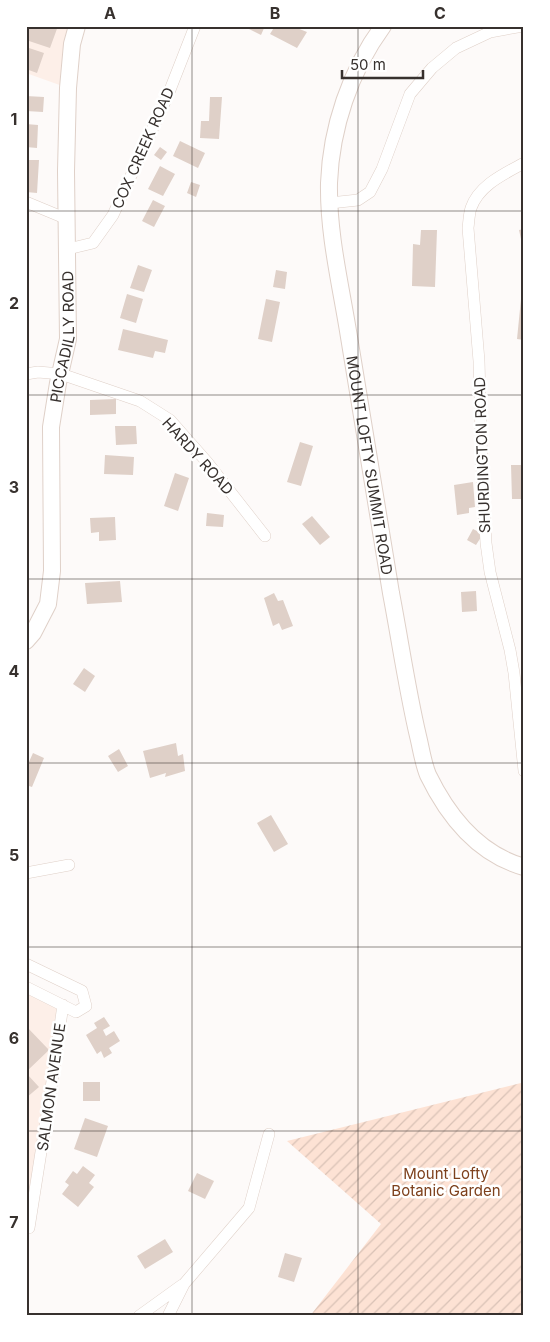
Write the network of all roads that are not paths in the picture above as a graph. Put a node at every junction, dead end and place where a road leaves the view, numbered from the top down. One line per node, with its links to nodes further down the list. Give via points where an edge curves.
1 (77, 26): 8 (main road, PICCADILLY ROAD, via 68,88)
2 (196, 26): 9 (street, COX CREEK ROAD, via 113,215 93,243)
3 (383, 26): 7 (main road, MOUNT LOFTY SUMMIT ROAD, via 360,65 342,107 332,146)
4 (523, 26): 7 (street, via 490,32 456,48 432,68 410,94 370,192 358,200)
5 (524, 163): 14 (street, SHURDINGTON ROAD, via 492,180 477,196 471,208 468,228 479,361 486,543 514,673)
6 (26, 202): 8 (street)
7 (330, 203): 16 (main road, MOUNT LOFTY SUMMIT ROAD, via 380,525 411,706 427,773 446,808 462,828 482,846)
8 (67, 219): 9 (main road, PICCADILLY ROAD)
9 (68, 249): 11 (main road, PICCADILLY ROAD, via 68,339)
10 (26, 374): 11 (street, HARDY ROAD)
11 (61, 374): 12 (street, HARDY ROAD, via 140,401 170,420); 13 (main road, PICCADILLY ROAD, via 51,427 52,571 48,604)
12 (265, 536)
13 (26, 641)
14 (524, 771)
15 (68, 865): 17 (street)
16 (524, 867)
17 (26, 873)
18 (26, 964): 20 (street, via 82,991 86,1006 76,1012)
19 (26, 986): 20 (street)
20 (62, 1005): 22 (street, SALMON AVENUE)
21 (269, 1134): 23 (street, via 249,1208)
22 (29, 1228)
23 (184, 1284): 24 (street); 25 (street)
24 (139, 1316)
25 (168, 1316)

